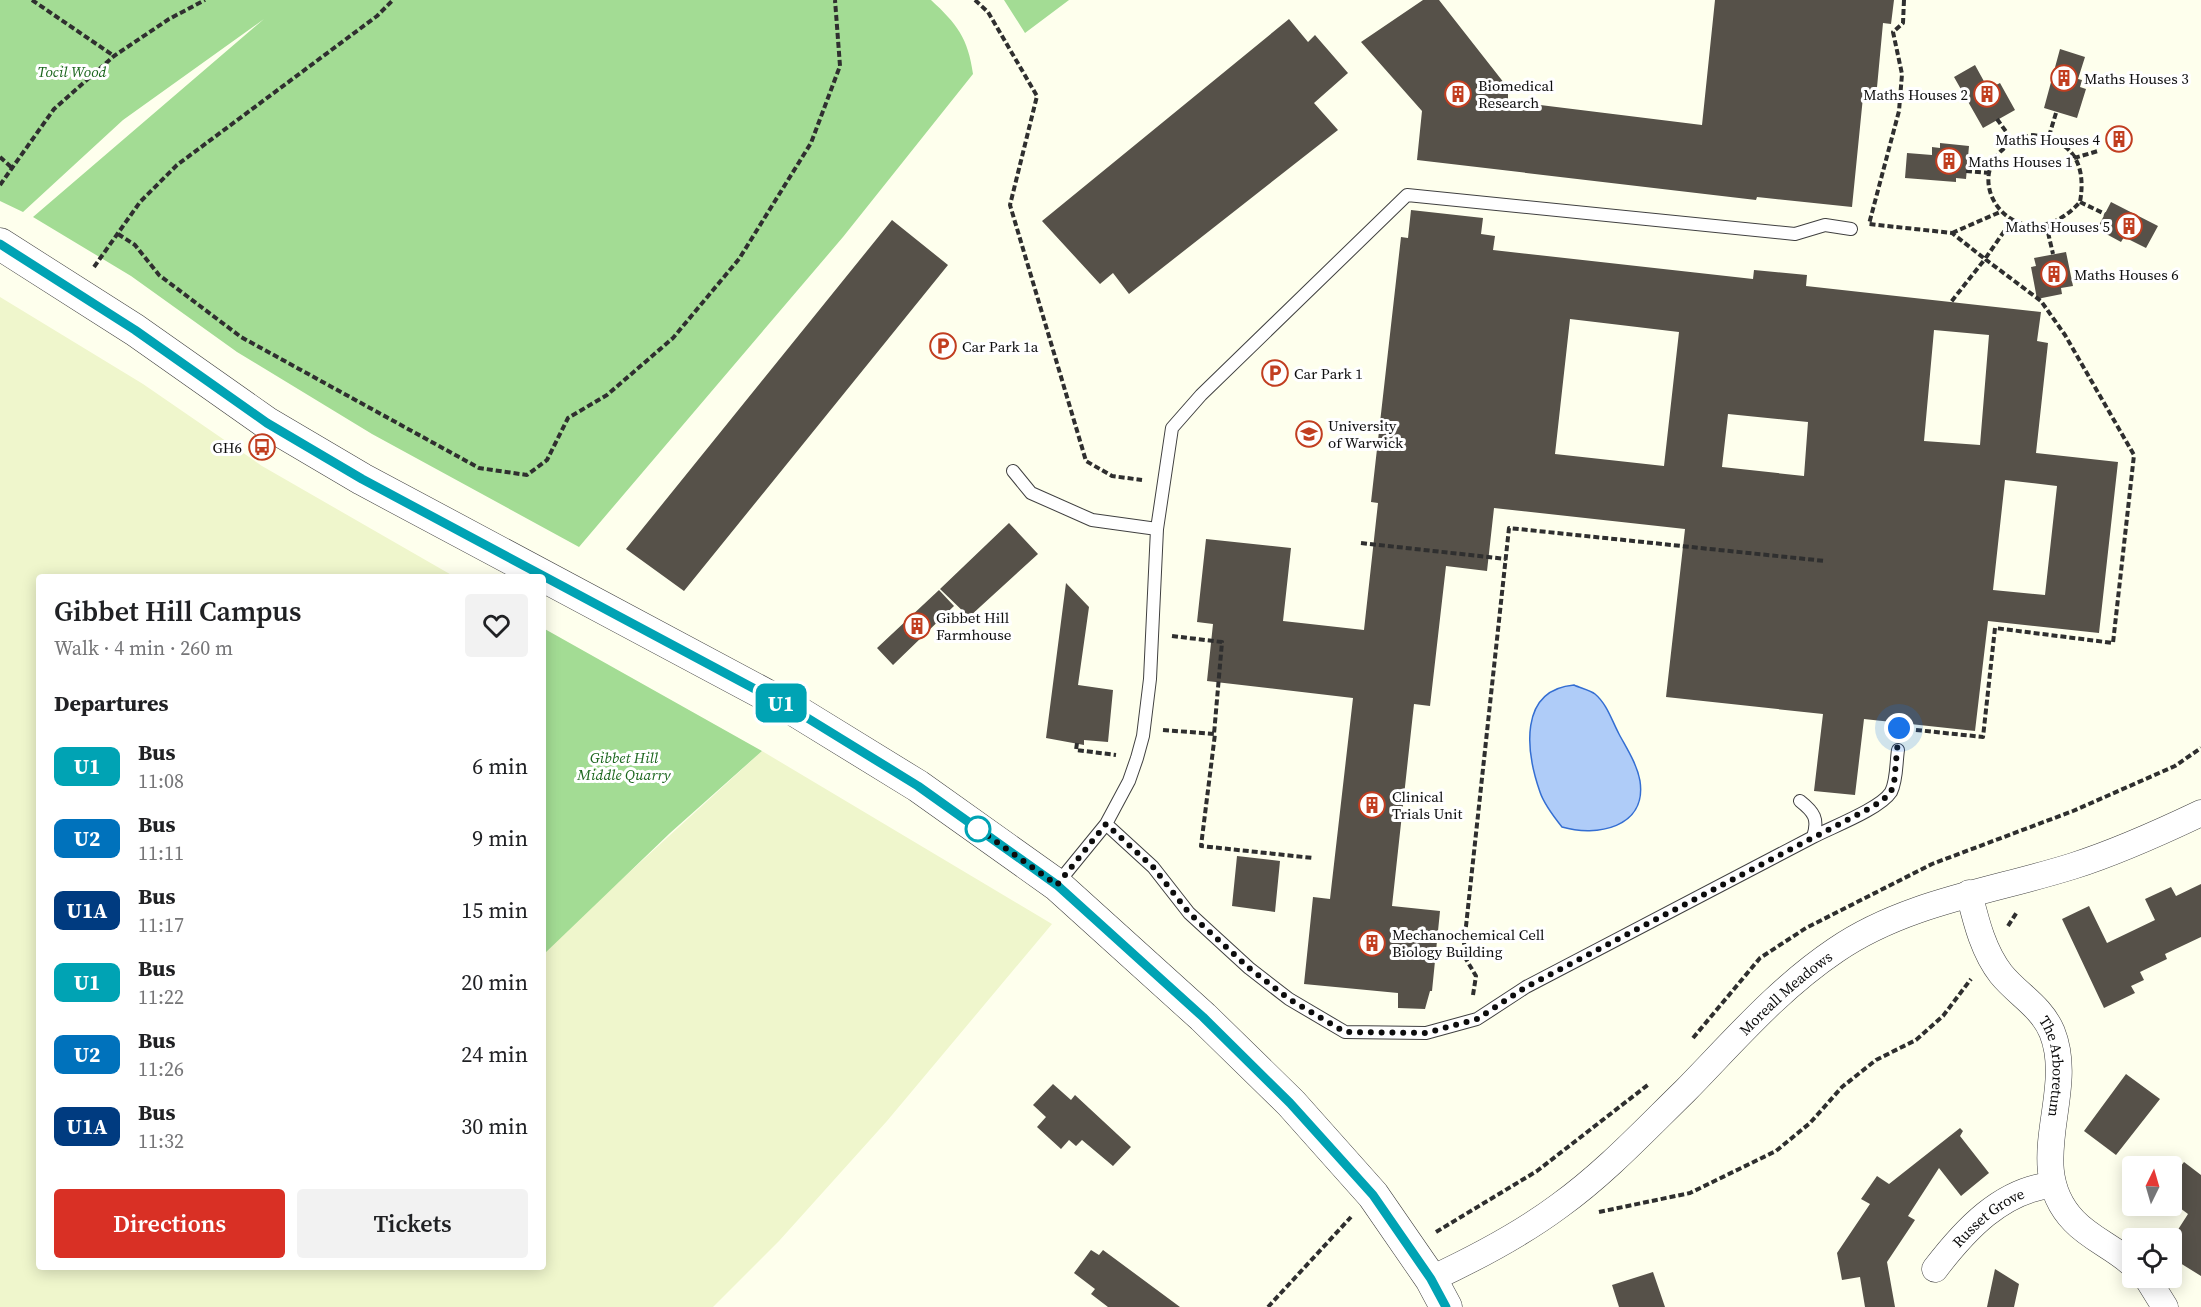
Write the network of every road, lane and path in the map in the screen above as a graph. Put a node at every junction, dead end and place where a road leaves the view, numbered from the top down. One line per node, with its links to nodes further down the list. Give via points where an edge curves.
1 (32, 0): 7 (path)
2 (204, 0): 7 (path)
3 (393, 0): 26 (path, via 377,16 177,165 140,201)
4 (835, 0): 26 (path, via 840,66 811,143 739,259 673,338 607,395 568,418 547,460 527,475 479,468 241,337 159,275 135,245)
5 (975, 0): 33 (path, via 988,12 1037,96 1010,205 1086,461 1112,476)
6 (1904, 0): 25 (path, via 1903,23 1893,32 1902,74 1899,111 1869,224)
7 (114, 56): 15 (path, via 54,109)
8 (2056, 112): 10 (path)
9 (1997, 119): 11 (path)
10 (2049, 136): 11 (path); 14 (path, via 2068,148)
11 (2012, 140): 17 (path, via 2001,150)
12 (2098, 151): 14 (path)
13 (0, 157): 15 (path)
14 (2074, 158): 19 (path, via 2082,172)
15 (11, 167): 18 (path)
16 (1966, 171): 17 (path)
17 (1989, 173): 20 (path, via 1994,203)
18 (0, 185)
19 (2080, 202): 21 (path); 23 (path, via 2059,221)
20 (2000, 212): 22 (path); 25 (path)
21 (2105, 214)
22 (2012, 220): 23 (path); 29 (path)
23 (2046, 224): 28 (path)
24 (1851, 229): 33 (lane, via 1825,225 1795,234 1407,195 1201,395 1172,428)
25 (1952, 233): 29 (path)
26 (118, 234): 30 (path)
27 (0, 244): 38 (street, via 135,330 267,423)
28 (2053, 254)
29 (1985, 259): 31 (path); 44 (path, via 2041,302 2065,335 2134,455 2113,643 1995,628 1983,736 1899,728)
30 (89, 275)
31 (1951, 302)
32 (1013, 471): 34 (lane, via 1031,493 1092,520)
33 (1164, 483): 34 (lane)
34 (1157, 529): 40 (lane)
35 (1361, 543): 36 (path)
36 (1506, 559): 37 (path, via 1509,528); 55 (path, via 1463,954)
37 (1825, 561)
38 (540, 574)
39 (546, 577): 51 (street, via 796,711 918,786)
40 (1152, 634): 41 (lane); 42 (path, via 1222,642)
41 (1144, 728): 42 (path); 45 (lane)
42 (1214, 734): 50 (path, via 1201,846)
43 (1077, 744): 45 (path, via 1076,750)
44 (1898, 750): 49 (lane, via 1890,794)
45 (1137, 758): 48 (lane)
46 (1800, 801): 49 (lane, via 1813,811 1818,825)
47 (2201, 813): 52 (street, Moreall Meadows, via 2151,837 2073,866)
48 (1106, 824): 49 (lane, via 1153,867 1189,913 1249,968 1289,999 1345,1032 1426,1033 1477,1019 1526,987); 51 (lane)
49 (1814, 837)
50 (1314, 858)
51 (1057, 885): 57 (street, via 1203,1017 1290,1103)
52 (1969, 893): 54 (street, The Arboretum); 61 (street, Moreall Meadows, via 1897,918 1836,949 1776,997 1625,1149 1560,1206 1478,1257)
53 (2019, 909): 54 (path)
54 (1988, 954): 56 (street, The Arboretum, via 2001,974 2042,1015 2056,1044 2059,1070 2049,1143); 58 (path, via 1943,1016 1916,1040 1876,1060 1842,1087 1810,1123 1776,1151 1690,1193)
55 (1476, 976)
56 (2053, 1185): 59 (street, The Arboretum, via 2074,1222); 60 (street, Russet Grove, via 2032,1187 2004,1202 1958,1239)
57 (1373, 1195): 61 (street); 63 (path)
58 (1592, 1214)
59 (2122, 1257)
60 (1935, 1269)
61 (1431, 1279): 64 (street)
62 (2153, 1288): 65 (street)
63 (1268, 1307)
64 (1446, 1307)
65 (2165, 1307)

